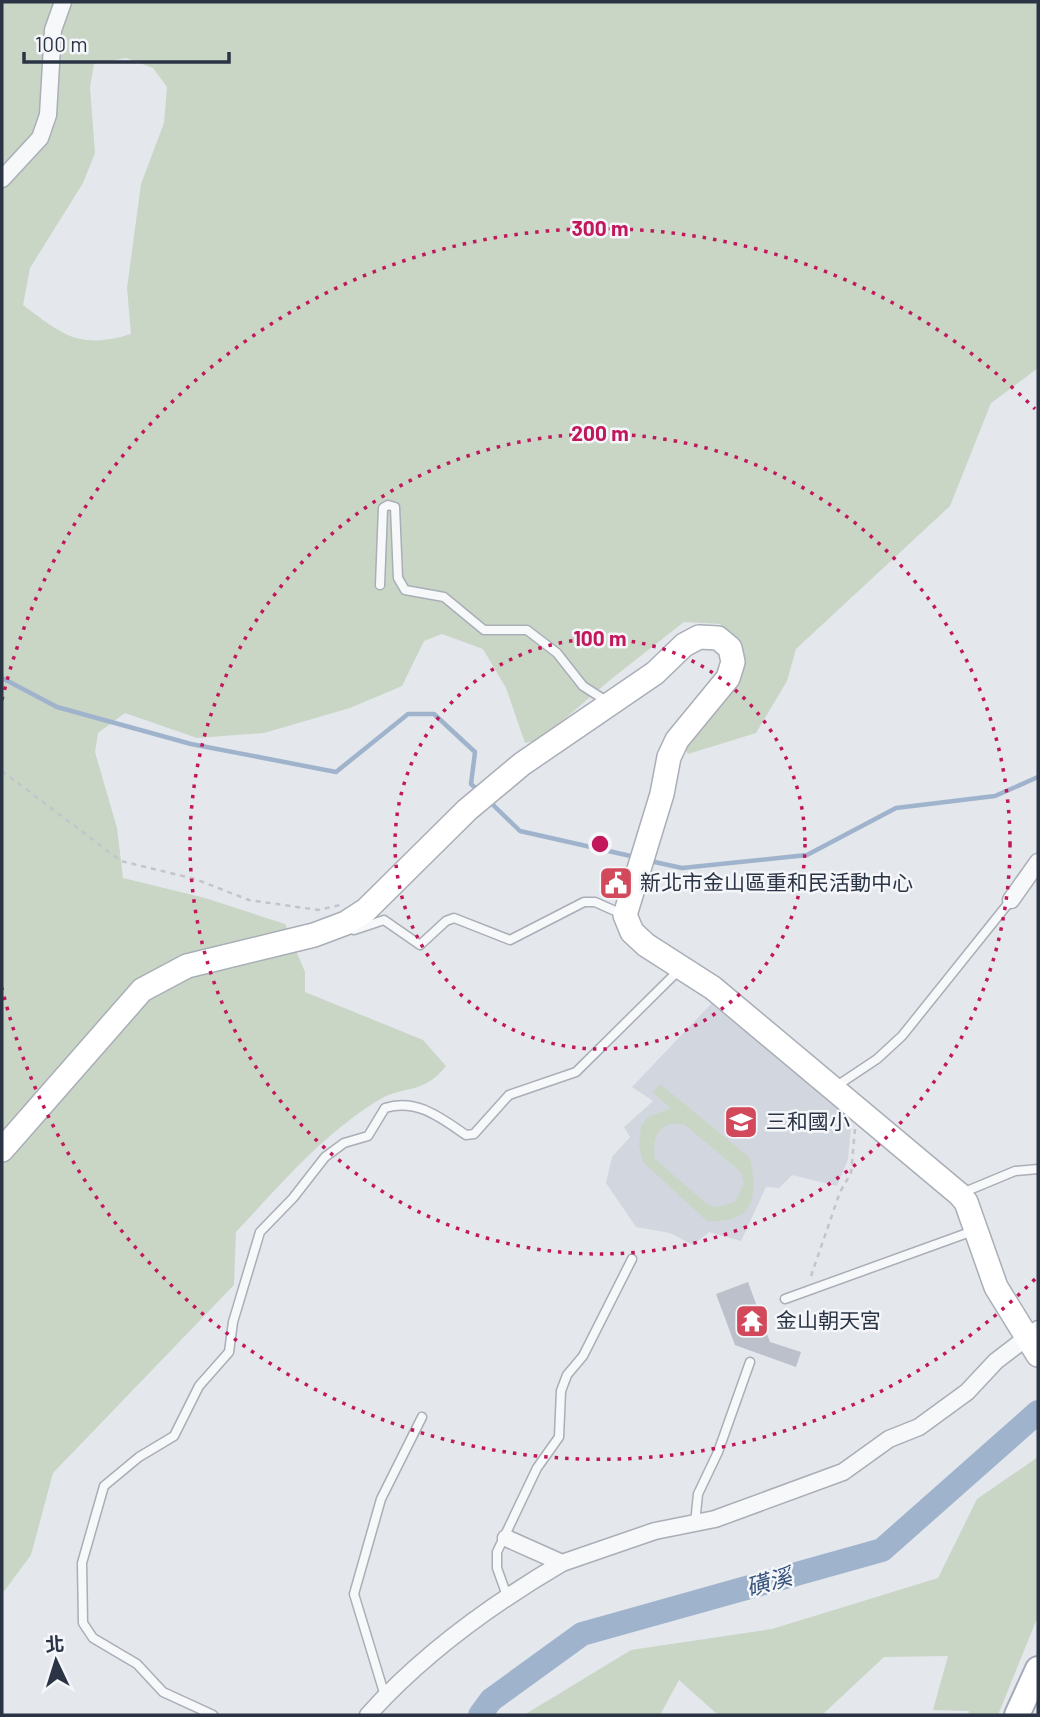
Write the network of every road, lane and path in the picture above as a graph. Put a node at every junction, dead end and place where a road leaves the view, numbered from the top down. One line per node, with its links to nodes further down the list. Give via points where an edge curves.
1 (63, 2): 2 (street, via 53,30 48,115 40,138)
2 (2, 179)
3 (380, 585): 4 (lane, via 383,508 388,505 395,508 398,578 405,590 444,597 484,630 527,630 558,653 583,686)
4 (611, 704): 8 (street, via 522,764 467,810 366,910); 9 (street, via 699,637 718,638 730,648 733,662 728,678 677,740 669,757)
5 (2, 771): 8 (path, via 121,861 195,879 249,900)
6 (1038, 862): 7 (street)
7 (1011, 900): 11 (lane, via 902,1036)
8 (348, 912): 9 (lane, via 354,930 384,920 420,945 454,918 510,940 584,902); 13 (street, via 314,935 187,966 142,990)
9 (625, 915): 10 (street, via 632,932)
10 (681, 968): 11 (street, via 713,988); 29 (lane, via 576,1072 502,1099 474,1134 466,1135 422,1108 385,1108 368,1136 344,1143 325,1157 260,1232 233,1322 229,1352 199,1386 174,1436 104,1486 82,1563 86,1630 137,1664 163,1692)
11 (832, 1089): 12 (street)
12 (859, 1112): 15 (street); 18 (path, via 851,1172)
13 (2, 1150)
14 (1038, 1169): 15 (lane, via 1015,1171)
15 (960, 1194): 16 (street)
16 (976, 1230): 19 (lane); 20 (street, via 996,1287)
17 (632, 1259): 24 (lane, via 583,1356 567,1376 561,1391 558,1437 537,1468)
18 (811, 1276)
19 (785, 1299)
20 (1033, 1342): 23 (street, via 996,1361 919,1427 890,1439 843,1472 715,1519)
21 (750, 1362): 23 (lane, via 698,1494)
22 (422, 1417): 28 (lane, via 380,1499 354,1594)
23 (695, 1522): 25 (street)
24 (506, 1538): 25 (street); 26 (lane, via 498,1552 497,1568)
25 (562, 1563): 26 (street)
26 (507, 1595): 28 (street)
27 (1038, 1669): 31 (main road)
28 (385, 1696): 30 (street)
29 (212, 1715)
30 (368, 1715)
31 (1017, 1715)

